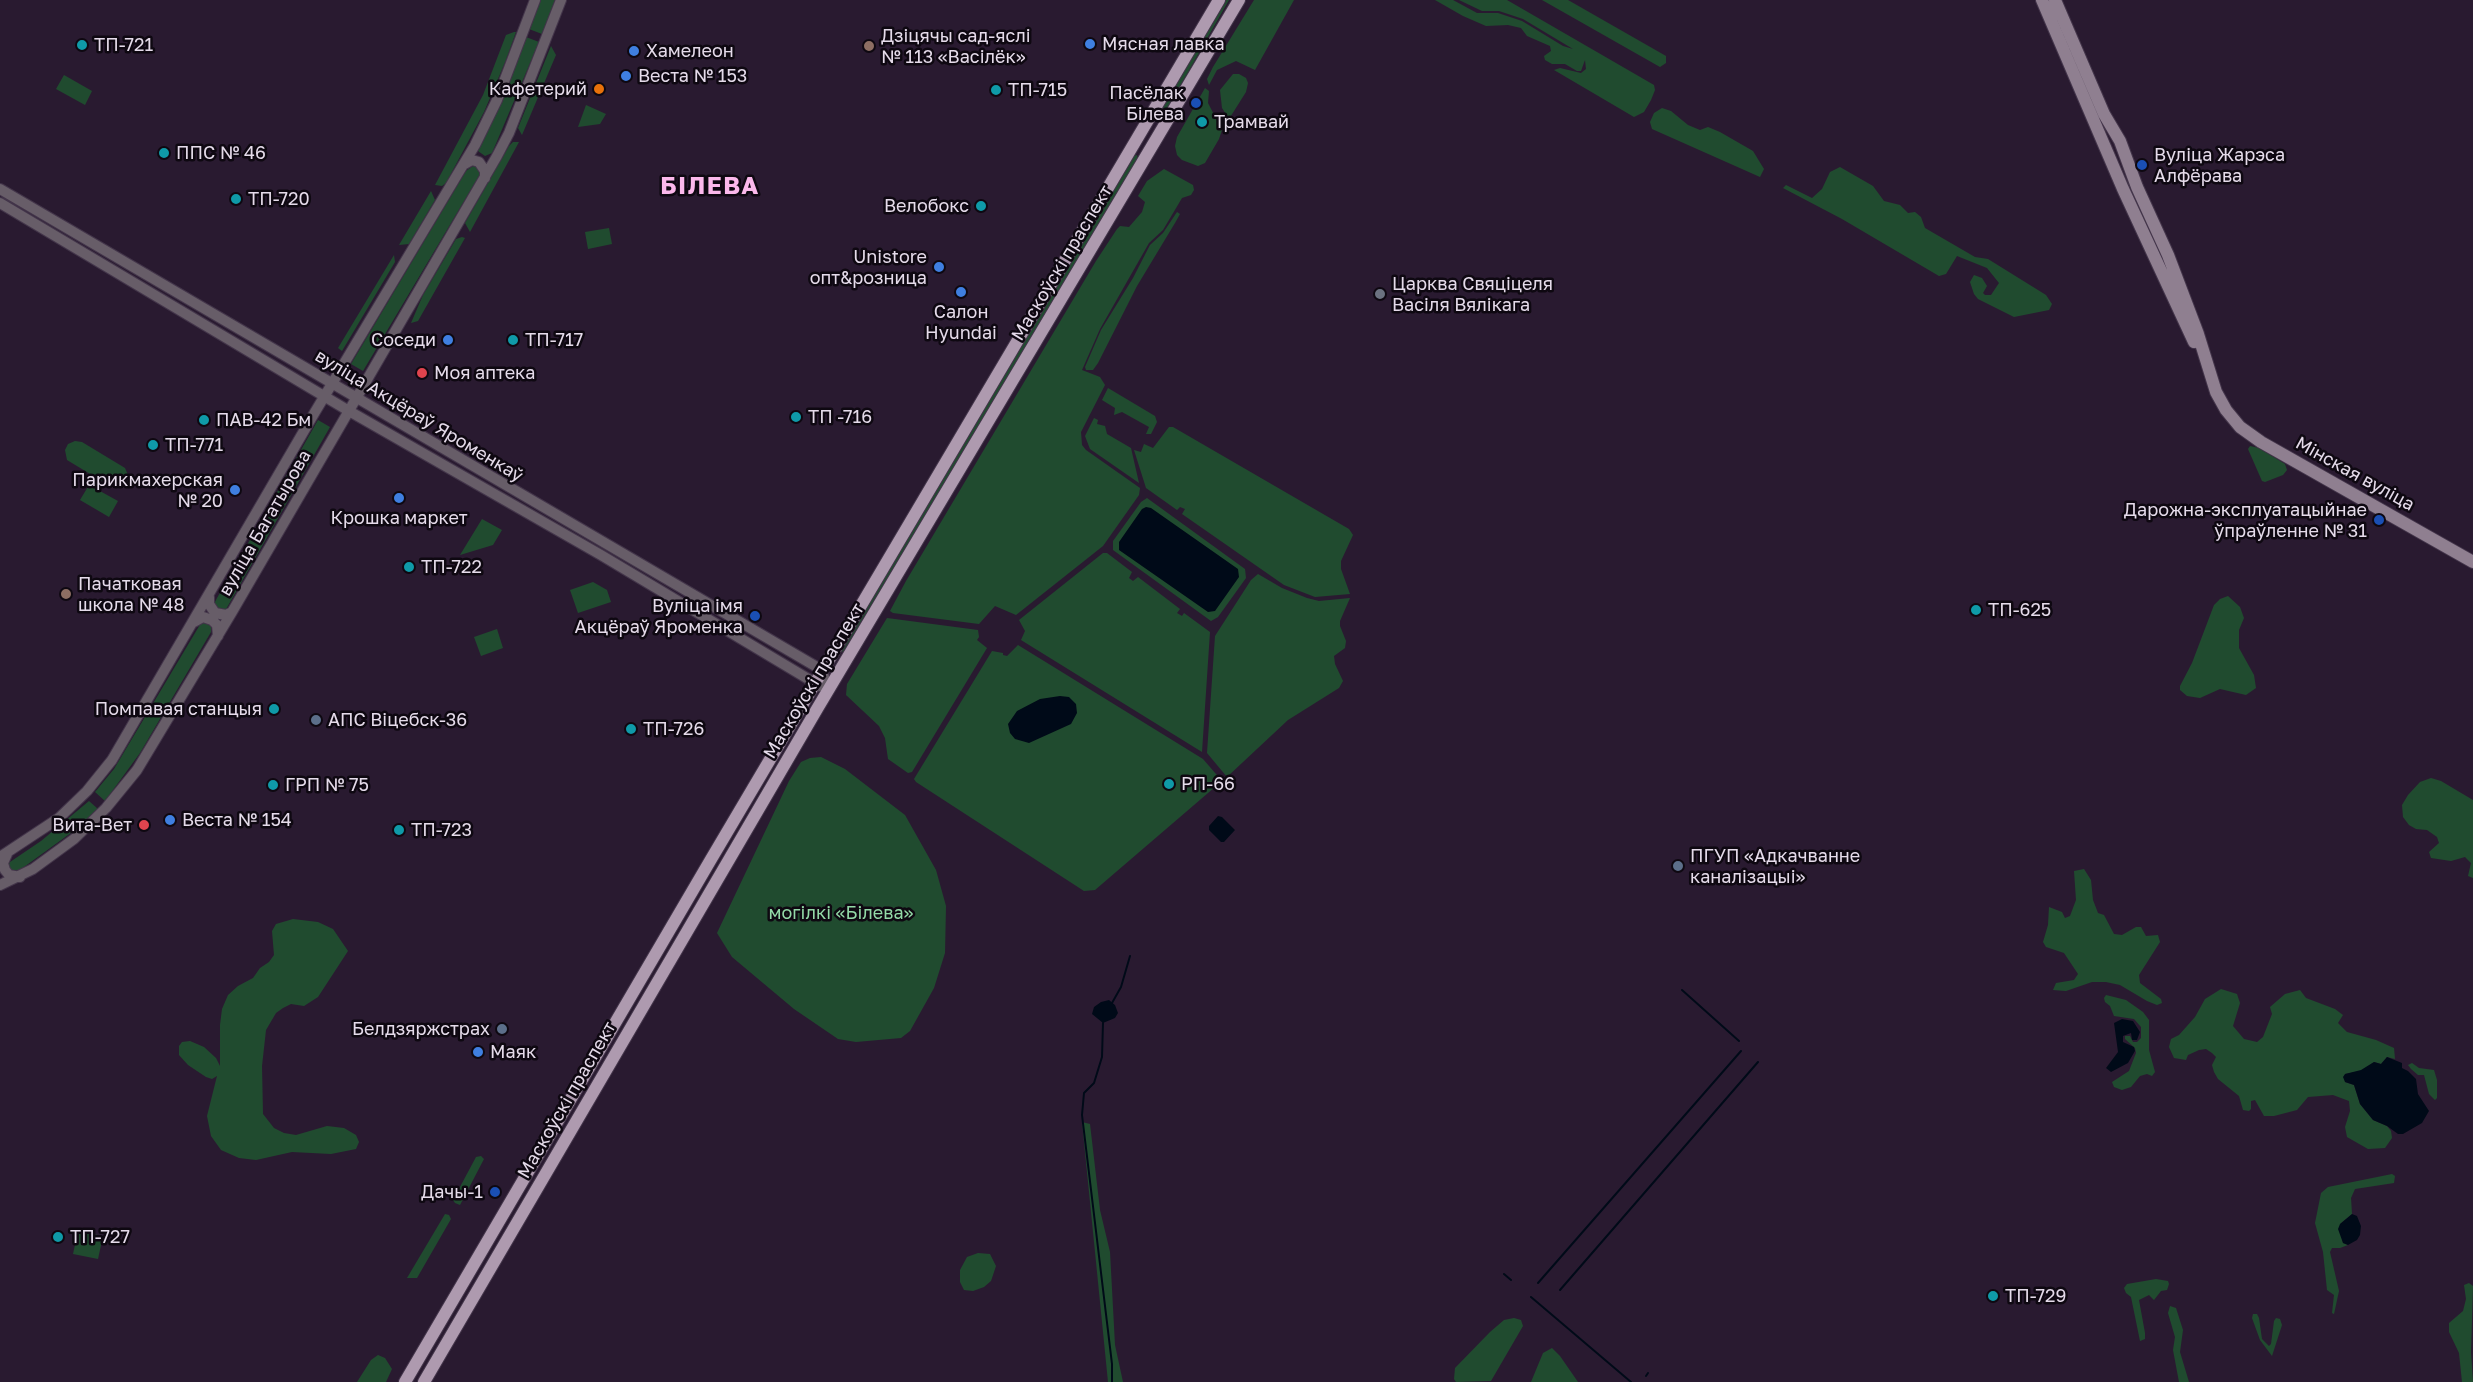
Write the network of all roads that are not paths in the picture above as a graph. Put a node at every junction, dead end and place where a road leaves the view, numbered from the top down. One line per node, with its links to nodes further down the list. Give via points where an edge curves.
1 (535, 0): 8 (street, вуліца Багатырова, via 497,100)
2 (561, 0): 10 (street, вуліца Багатырова)
3 (1219, 0): 7 (main road, Маскоўскі праспект)
4 (1239, 0): 9 (main road, Маскоўскі праспект)
5 (2042, 0): 16 (main road)
6 (2055, 0): 15 (main road)
7 (1136, 142): 9 (main road); 27 (main road, Маскоўскі праспект)
8 (475, 145): 10 (street, via 480,159 487,161); 11 (street, вуліца Багатырова)
9 (1150, 150): 29 (main road, Маскоўскі праспект)
10 (497, 156): 12 (street, вуліца Багатырова)
11 (463, 165): 12 (street, via 472,160 479,162 485,171); 18 (street, вуліца Багатырова)
12 (484, 178): 20 (street, вуліца Багатырова)
13 (0, 189): 18 (street, вуліца Акцёраў Яроменкаў)
14 (0, 203): 19 (street, вуліца Акцёраў Яроменкаў)
15 (2168, 255): 16 (main road); 17 (main road)
16 (2158, 264): 17 (main road)
17 (2207, 367): 22 (main road, Мінская вуліца, via 2216,392 2240,427)
18 (333, 384): 19 (street, вуліца Багатырова); 20 (street, вуліца Акцёраў Яроменкаў)
19 (325, 396): 21 (street, вуліца Акцёраў Яроменкаў); 23 (street, вуліца Багатырова)
20 (357, 398): 21 (street, вуліца Багатырова); 27 (street, вуліца Акцёраў Яроменкаў)
21 (349, 411): 24 (street, вуліца Багатырова); 28 (street, вуліца Акцёраў Яроменкаў)
22 (2473, 562)
23 (209, 597): 24 (street, via 215,612); 25 (street, вуліца Багатырова)
24 (232, 612): 26 (street, вуліца Багатырова)
25 (194, 622): 26 (street, via 203,617 212,620); 30 (street, вуліца Багатырова, via 112,760 87,791 59,818)
26 (218, 636): 32 (street, вуліца Багатырова, via 137,770 106,808 60,850)
27 (822, 670): 28 (main road, Маскоўскі праспект); 29 (street)
28 (815, 683): 29 (street, вуліца Акцёраў Яроменкаў); 35 (main road, Маскоўскі праспект)
29 (828, 691): 36 (main road, Маскоўскі праспект)
30 (4, 856): 32 (street, via 5,870)
31 (0, 873): 33 (street)
32 (20, 877): 34 (street, вуліца Багатырова)
33 (0, 879)
34 (0, 885)
35 (637, 985): 36 (main road, via 642,994); 37 (main road, Маскоўскі праспект)
36 (651, 992): 38 (main road, Маскоўскі праспект)
37 (405, 1382)
38 (423, 1382)

